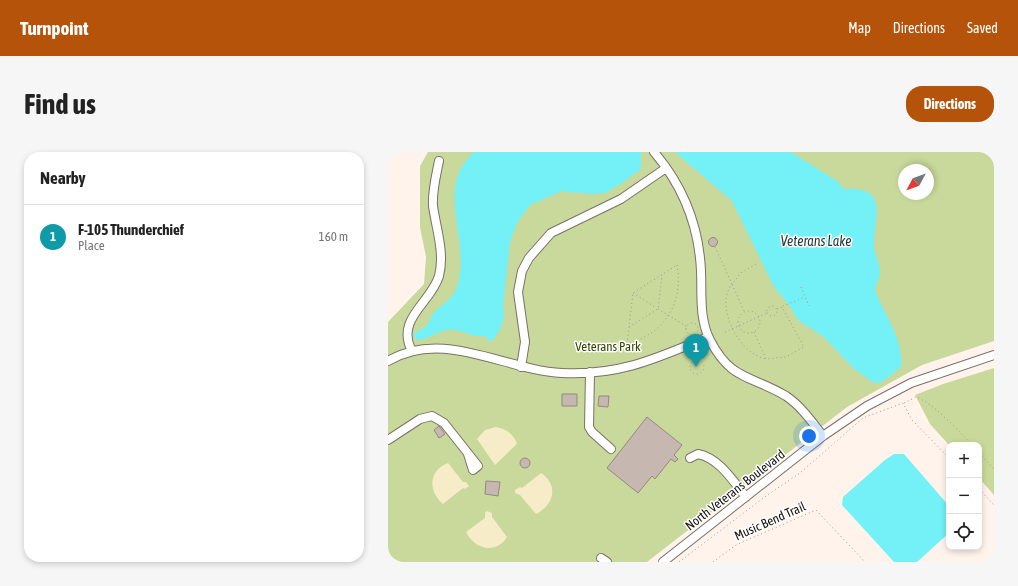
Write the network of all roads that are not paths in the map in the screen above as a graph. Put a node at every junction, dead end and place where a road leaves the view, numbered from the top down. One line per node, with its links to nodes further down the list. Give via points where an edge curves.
1 (654, 152): 3 (street)
2 (439, 161): 5 (street, via 433,205 440,251 439,276 410,323 407,341)
3 (666, 168): 4 (street, via 682,194 695,227 701,262 702,309); 8 (street, via 621,199 551,233 529,258 522,271 518,292 524,342)
4 (708, 337): 9 (street, via 642,364); 10 (street, via 730,367 742,376 790,399)
5 (412, 351): 7 (street); 8 (street, via 447,348)
6 (994, 355): 10 (street, North Veterans Boulevard, via 897,390 867,406)
7 (388, 361)
8 (521, 367): 9 (street, via 556,372)
9 (590, 372): 12 (street, via 589,427)
10 (823, 436): 15 (street, North Veterans Boulevard)
11 (388, 440): 13 (street, via 420,419 432,416 444,423)
12 (611, 449)
13 (468, 454)
14 (690, 458): 15 (street, via 698,454 714,462)
15 (746, 497): 16 (street, North Veterans Boulevard)
16 (663, 562)

